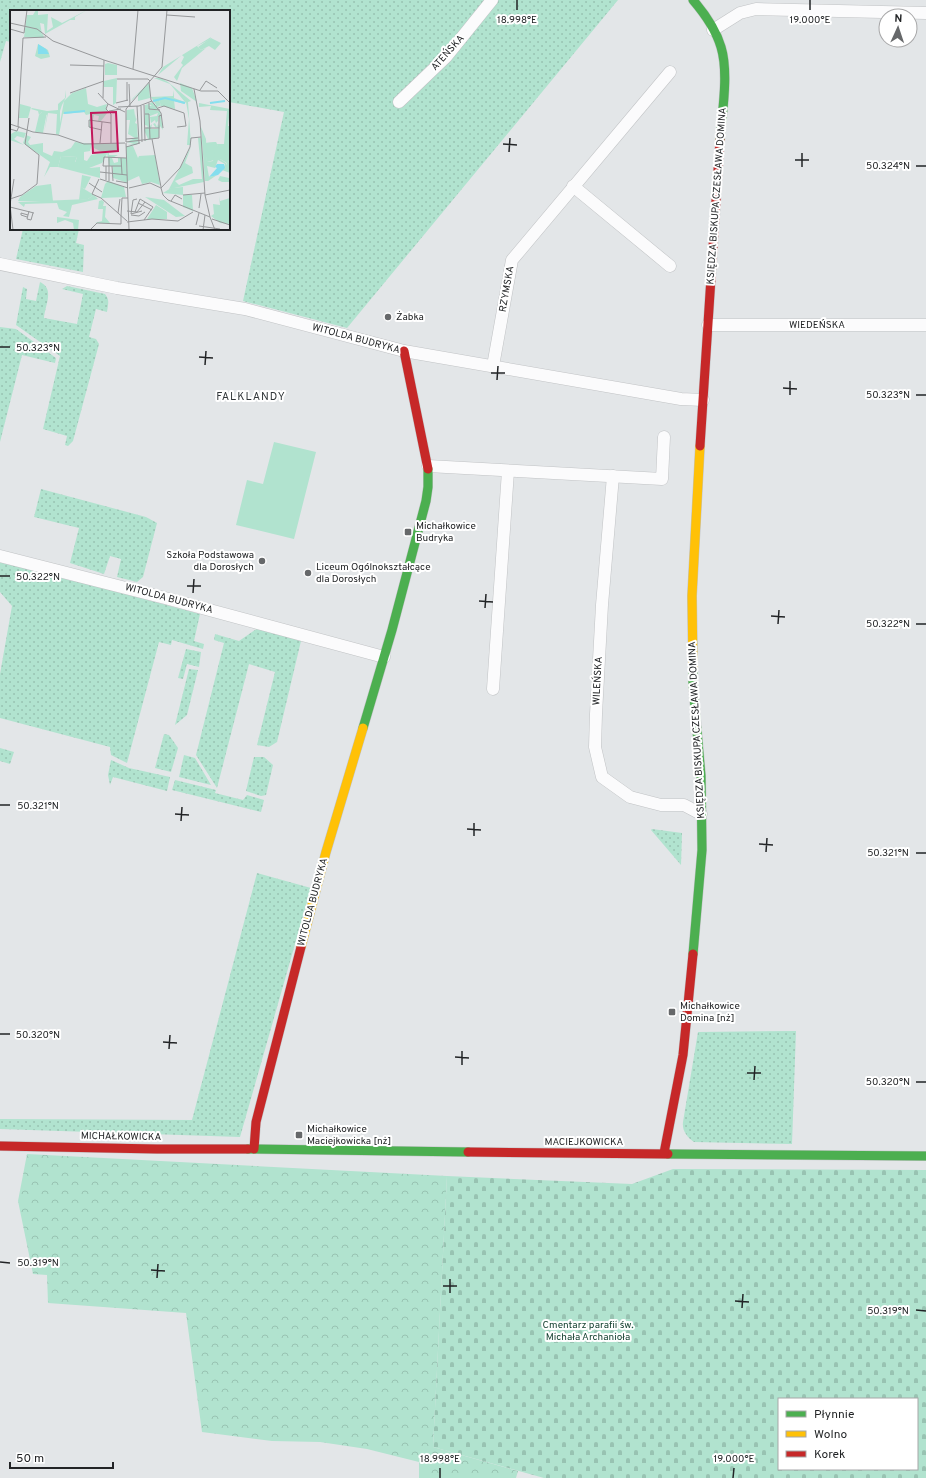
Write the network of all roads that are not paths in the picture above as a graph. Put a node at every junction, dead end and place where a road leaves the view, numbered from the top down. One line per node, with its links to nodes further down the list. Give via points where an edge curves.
1 (492, 0): 6 (street, ATEŃSKA, via 446,57)
2 (693, 0): 4 (street, KSIĘDZA BISKUPA CZESŁAWA DOMINA)
3 (926, 13): 4 (street, via 756,9 740,13)
4 (713, 30): 10 (street, KSIĘDZA BISKUPA CZESŁAWA DOMINA, via 723,55 724,73)
5 (670, 72): 7 (street, RZYMSKA)
6 (399, 102)
7 (573, 186): 9 (street); 13 (street, RZYMSKA, via 512,260)
8 (0, 264): 12 (street, WITOLDA BUDRYKA, via 117,288 245,309)
9 (670, 266)
10 (708, 325): 11 (street, WIEDEŃSKA); 14 (street, KSIĘDZA BISKUPA CZESŁAWA DOMINA)
11 (926, 325)
12 (404, 351): 13 (street); 16 (street, WITOLDA BUDRYKA)
13 (493, 366): 14 (street, via 681,399)
14 (703, 400): 22 (street, KSIĘDZA BISKUPA CZESŁAWA DOMINA, via 692,625 692,685 700,769)
15 (664, 437): 18 (street, via 662,479)
16 (428, 466): 17 (street); 20 (street, WITOLDA BUDRYKA, via 426,502)
17 (508, 470): 18 (street); 21 (street)
18 (613, 476): 22 (street, WILEŃSKA, via 596,714 595,747 602,777 630,797 661,805 684,805)
19 (0, 556): 20 (street, WITOLDA BUDRYKA)
20 (384, 657): 25 (street, WITOLDA BUDRYKA, via 326,852 256,1122)
21 (493, 690)
22 (701, 814): 26 (street, KSIĘDZA BISKUPA CZESŁAWA DOMINA, via 702,850 686,1029 678,1087)
23 (0, 1146): 24 (street, MICHAŁKOWICKA)
24 (241, 1149): 25 (street, MACIEJKOWICKA)
25 (254, 1149): 26 (street, MACIEJKOWICKA)
26 (664, 1153): 27 (street, MACIEJKOWICKA)
27 (926, 1156)

